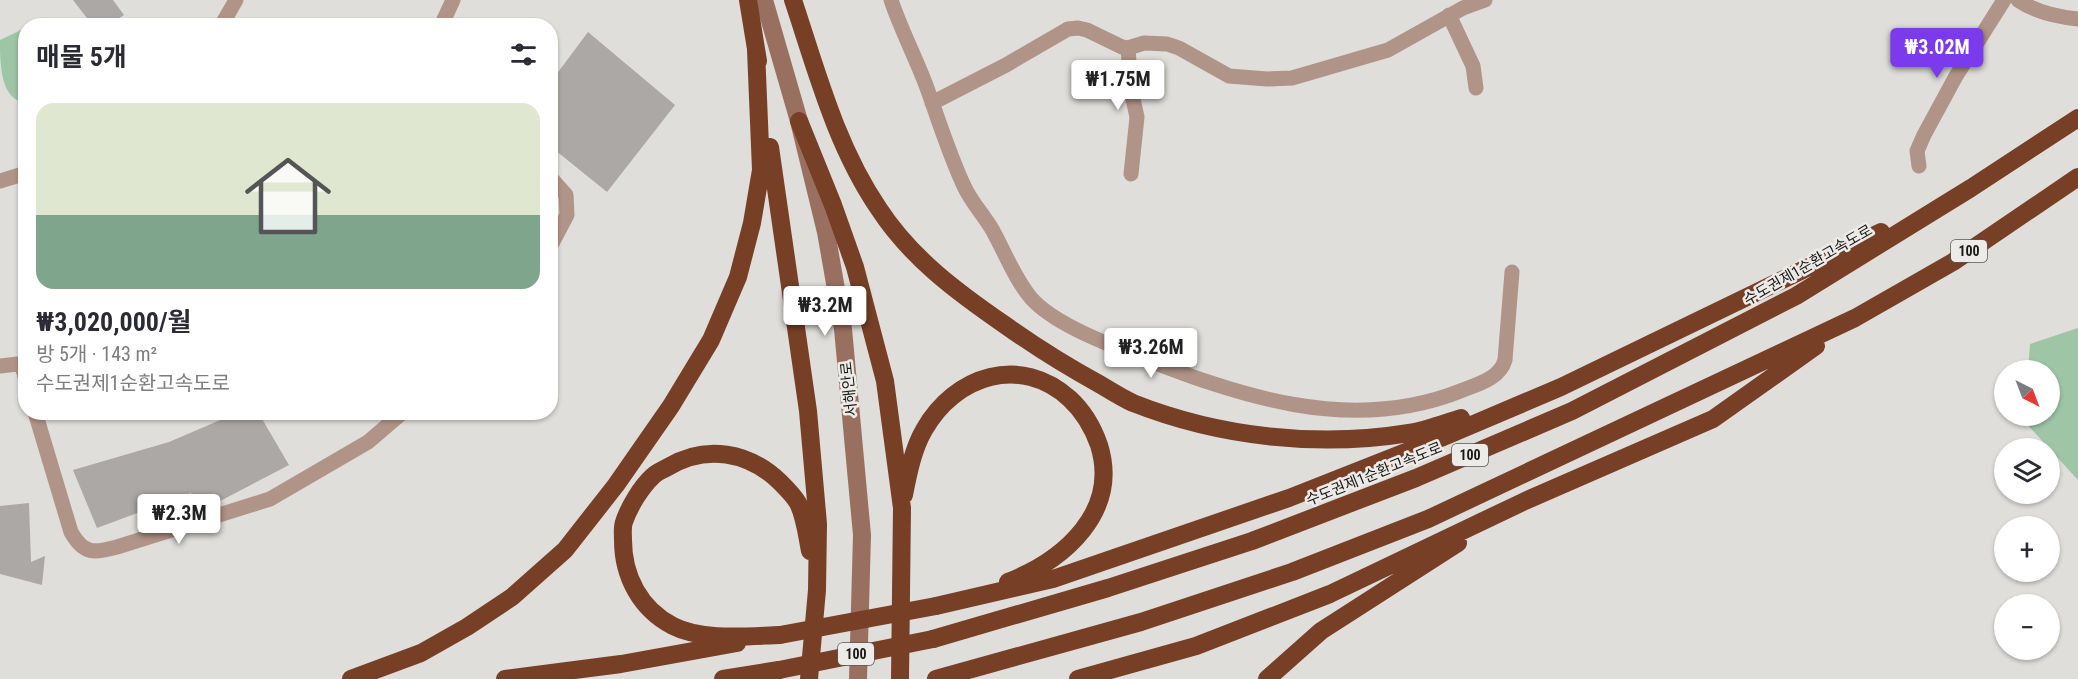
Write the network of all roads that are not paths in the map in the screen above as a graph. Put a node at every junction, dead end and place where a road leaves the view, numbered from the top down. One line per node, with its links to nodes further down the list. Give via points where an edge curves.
1 (236, 0): 11 (street)
2 (453, 0): 12 (street)
3 (747, 0): 15 (highway)
4 (764, 0): 19 (main road, 서해안로)
5 (793, 0): 32 (highway, via 855,172 910,248 941,280 1015,333 1131,402 1203,426 1340,440 1411,433)
6 (891, 0): 17 (street)
7 (1485, 0): 10 (street)
8 (2004, 0): 20 (street, via 1923,135 1917,151)
9 (2018, 0): 13 (street, via 2051,14)
10 (1449, 15): 14 (street, via 1388,50 1292,78 1229,76 1167,44 1144,43); 16 (street, via 1473,66)
11 (226, 18)
12 (445, 18)
13 (2078, 19)
14 (1128, 48): 17 (street, via 1087,30 1068,29); 21 (street, via 1137,117)
15 (756, 50): 37 (highway, via 808,411 819,524); 40 (highway, via 761,170 752,223 738,277 711,340 671,406 565,550 512,597 421,653)
16 (1476, 88)
17 (932, 103): 28 (street, via 964,187 1023,288 1038,305 1083,332 1228,390 1324,410 1370,409 1426,403 1478,384 1500,371 1505,360)
18 (2078, 118): 26 (highway, 수도권제1순환고속도로 / 100)
19 (799, 122): 36 (highway, via 855,267 885,381); 44 (main road, 서해안로, via 826,232 843,329 853,423 862,535)
20 (1919, 166)
21 (1131, 174)
22 (18, 175): 24 (street)
23 (2078, 177): 29 (highway, 100, via 1953,262)
24 (0, 181)
25 (558, 186): 27 (street, via 566,195 567,215)
26 (1971, 188): 32 (highway); 42 (highway, 수도권제1순환고속도로 / 100, bridge, via 1796,296 1572,411 1416,478 1252,541 933,639)
27 (558, 232)
28 (1512, 272)
29 (1855, 318): 35 (highway, via 1713,419); 46 (highway, 100, via 1428,519 1292,572 1141,622)
30 (0, 366): 31 (street)
31 (18, 368)
32 (1561, 387): 38 (highway, via 1289,498 1205,528 1053,579)
33 (38, 420): 34 (street, via 71,532 84,549 94,551 270,499 368,442)
34 (394, 420)
35 (1525, 501): 47 (highway, via 1330,594 1196,646); 48 (highway, via 1321,631)
36 (902, 508): 38 (highway, via 924,430 958,390 982,378 1004,374 1050,385 1070,399 1087,419 1103,458 1104,484 1096,510 1080,535 1049,562); 45 (highway)
37 (817, 590): 39 (highway, via 798,503 768,470 746,458 697,454 653,476 623,524 626,572 650,610 673,626 696,634); 43 (highway)
38 (958, 601): 39 (highway, bridge)
39 (780, 635): 41 (highway, via 621,664)
40 (351, 679)
41 (505, 679)
42 (723, 679)
43 (809, 679)
44 (858, 679)
45 (900, 679)
46 (936, 679)
47 (1078, 679)
48 (1267, 679)

